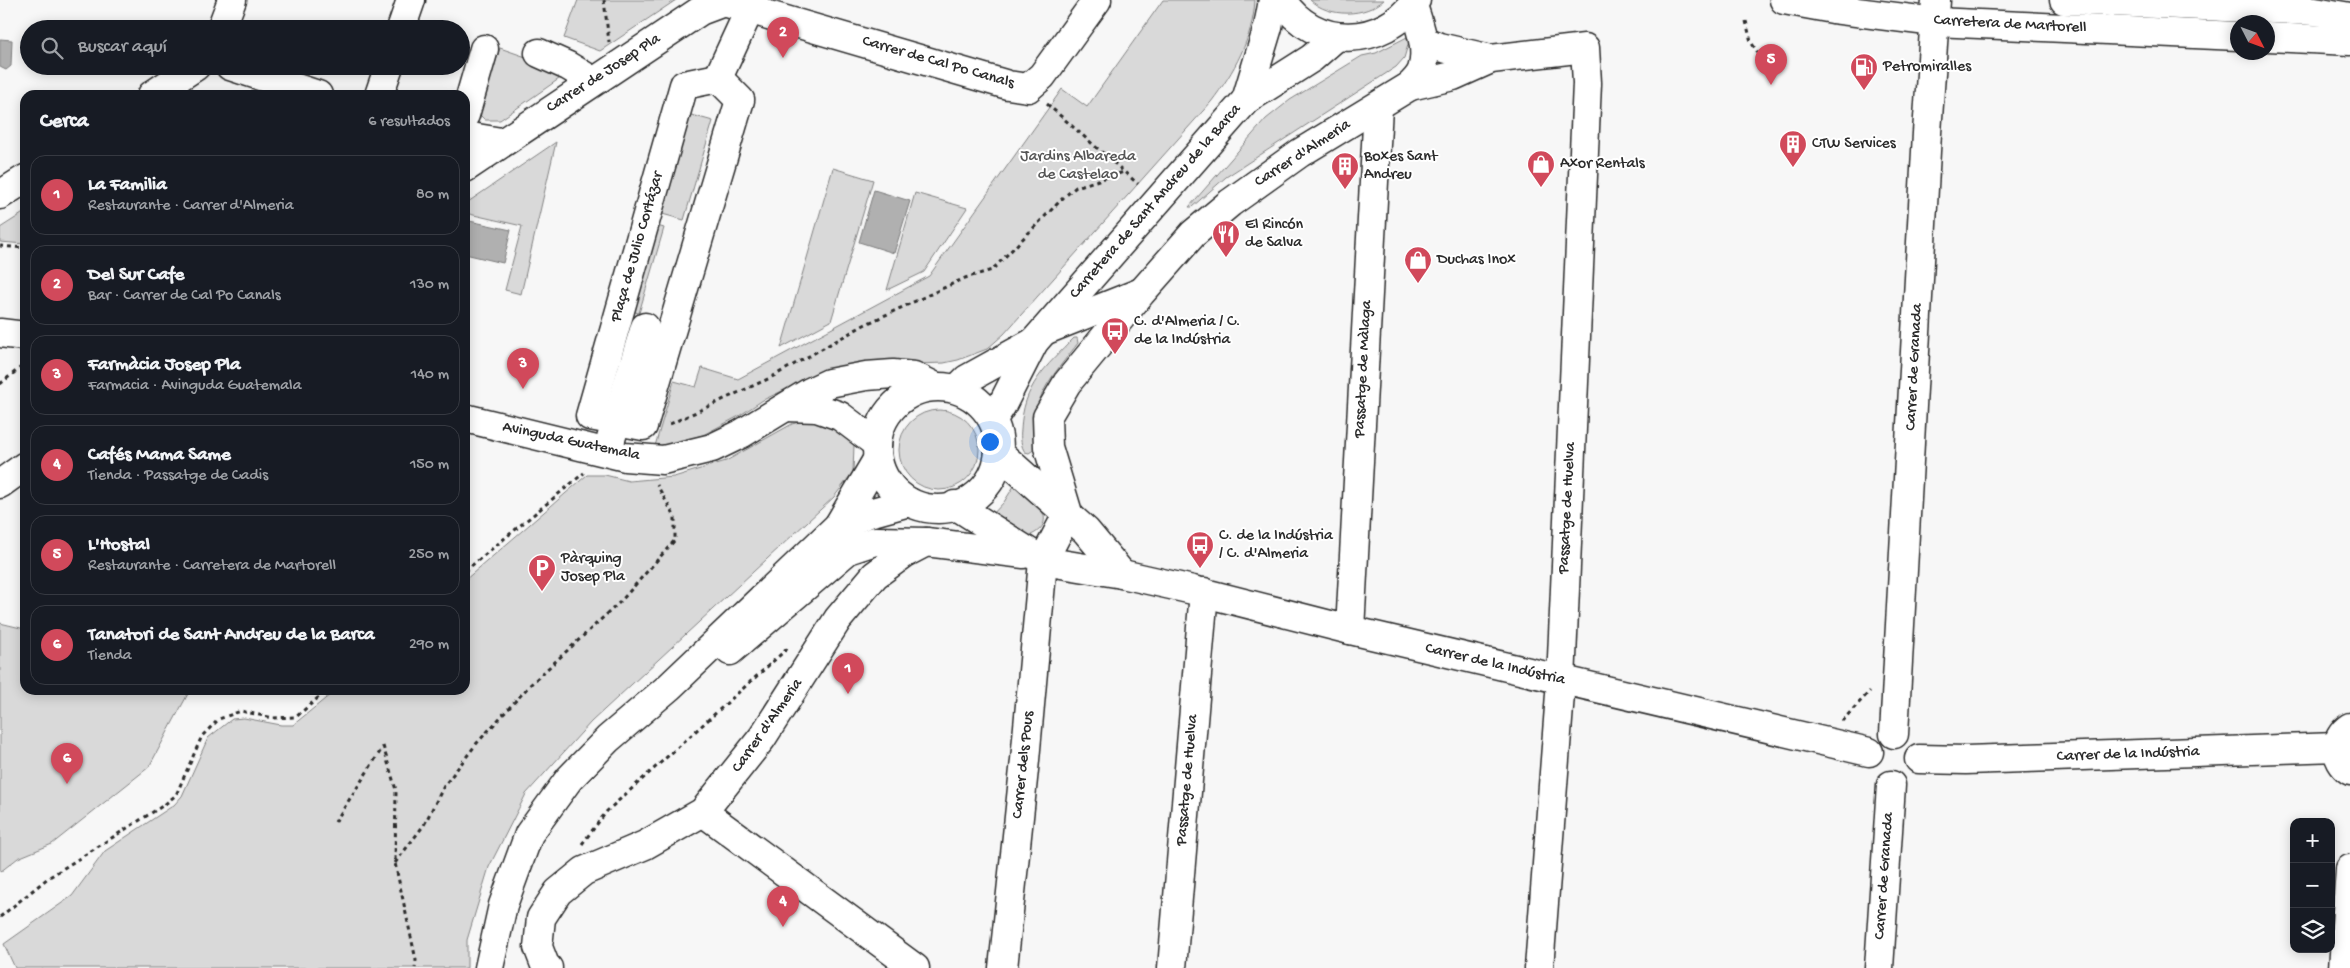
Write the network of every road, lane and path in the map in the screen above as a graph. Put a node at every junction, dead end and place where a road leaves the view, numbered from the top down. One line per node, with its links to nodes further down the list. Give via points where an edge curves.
1 (232, 0): 13 (street)
2 (411, 0): 14 (street)
3 (604, 0): 21 (path)
4 (1097, 0): 32 (street, Carrer de Cal Po Canals, via 1042,76)
5 (1272, 0): 37 (street, via 1268,27)
6 (1282, 0): 17 (street, via 1303,24)
7 (1786, 0): 11 (street, Carretera de Martorell, via 1833,10)
8 (2064, 0): 12 (street, Carretera de Martorell, via 2315,11)
9 (1414, 2): 17 (street, via 1388,28 1367,36); 19 (street, Carrer d'Almeria)
10 (758, 8): 29 (street); 30 (street, Carrer de Josep Pla, via 724,2 700,11); 32 (street, Carrer de Cal Po Canals, via 1008,85)
11 (1935, 11): 16 (street, Carretera de Martorell); 81 (street, Carrer de Granada)
12 (2350, 17)
13 (224, 20)
14 (404, 20)
15 (1746, 20): 25 (path, via 1751,42)
16 (2230, 35)
17 (1336, 37): 37 (street, Carretera de Sant Andreu de la Barca, via 1312,58)
18 (2275, 37): 20 (street)
19 (1424, 41): 24 (street); 31 (street, Carrer d'Almeria, via 1422,72)
20 (2350, 41)
21 (609, 45)
22 (484, 49): 36 (street)
23 (539, 53): 30 (street)
24 (1491, 59): 31 (street, via 1453,76); 78 (street, Passatge de Huelva, via 1585,48 1587,83)
25 (1765, 64)
26 (182, 75): 33 (street)
27 (257, 75): 34 (street)
28 (386, 75): 35 (street)
29 (718, 78): 60 (street, Plaça de Julio Cortázar, via 740,100 643,426); 60 (street, Plaça de Julio Cortázar, via 684,85 590,416)
30 (593, 81): 40 (street, Carrer de Josep Pla)
31 (1410, 86): 38 (street, Carrer d'Almeria)
32 (1028, 88): 42 (path)
33 (160, 90)
34 (303, 90)
35 (381, 90)
36 (470, 98)
37 (1246, 100): 52 (street, Carretera de Sant Andreu de la Barca)
38 (1378, 107): 48 (street, Carrer d'Almeria, via 1300,152 1230,203 1193,234); 76 (street, Passatge de Màlaga)
39 (470, 137): 40 (street)
40 (501, 142): 41 (street, Carrer de Josep Pla)
41 (470, 164)
42 (1124, 172): 44 (path); 59 (path, via 1076,187 992,270 965,278 864,325 770,378)
43 (20, 181): 45 (street)
44 (1139, 185)
45 (0, 195)
46 (0, 246): 47 (path)
47 (20, 248)
48 (1141, 293): 52 (street, Carrer d'Almeria); 69 (street, Carrer d'Almeria, via 1067,383 1047,418 1048,447)
49 (645, 327): 60 (street)
50 (0, 334): 51 (street)
51 (20, 336)
52 (1038, 336): 55 (street, Carretera de Sant Andreu de la Barca, via 968,379); 58 (street, Carretera de Sant Andreu de la Barca)
53 (20, 368): 54 (path)
54 (0, 384)
55 (945, 388): 56 (street, Avinguda Guatemala, via 914,376 866,376 829,383); 58 (street, via 976,400); 61 (street, via 912,392 891,407 878,433)
56 (786, 407): 57 (street, Avinguda Guatemala, via 712,448 663,460 625,457); 61 (street, via 817,408 840,416)
57 (470, 419)
58 (993, 419): 62 (street)
59 (668, 425)
60 (614, 431)
61 (877, 452): 67 (street, via 890,487); 70 (street)
62 (999, 453): 68 (street, via 992,476 984,488 968,502); 69 (street)
63 (590, 468): 73 (path)
64 (20, 470): 66 (street)
65 (654, 480): 89 (path, via 675,517 675,540 620,602 531,684 478,743 444,786 424,825)
66 (0, 484)
67 (909, 502): 68 (street, via 942,510); 70 (street)
68 (955, 505): 72 (street, Carrer de la Indústria)
69 (1068, 513): 72 (street); 74 (street)
70 (838, 526): 79 (street)
71 (926, 542): 72 (street); 79 (street, via 875,540 848,550 737,647); 86 (street, Carrer d'Almeria, via 874,575 838,618 762,738)
72 (1037, 558): 74 (street, Carrer de la Indústria); 96 (street, Carrer dels Pous, via 1025,760)
73 (470, 566)
74 (1122, 574): 75 (street, Carrer de la Indústria)
75 (1204, 592): 76 (street, Carrer de la Indústria); 97 (street, Passatge de Huelva)
76 (1350, 630): 78 (street, Carrer de la Indústria)
77 (794, 642): 88 (path, via 607,811)
78 (1561, 681): 83 (street, Carrer de la Indústria); 98 (street, Passatge de Huelva)
79 (669, 687): 94 (street, via 608,739 569,779 529,834 503,905)
80 (322, 695): 91 (path, via 296,717 273,718 241,711 219,719 202,736 176,795 48,878)
81 (1894, 734): 83 (street, via 1877,740); 84 (street, via 1910,740)
82 (2346, 748): 84 (street, Carrer de la Indústria)
83 (1869, 752): 85 (street, via 1872,773)
84 (1919, 759): 85 (street, via 1911,778)
85 (1891, 785): 99 (street, Carrer de Granada)
86 (703, 812): 92 (street, Carrer d'Almeria, via 645,845 584,872 558,892 542,918 538,947); 95 (street)
87 (335, 822): 89 (path, via 383,746 396,790)
88 (578, 849)
89 (395, 863): 93 (path)
90 (2350, 868): 100 (street)
91 (0, 917)
92 (547, 966)
93 (415, 968)
94 (489, 968)
95 (915, 968)
96 (1003, 968)
97 (1172, 968)
98 (1539, 968)
99 (1879, 968)
100 (2343, 968)

